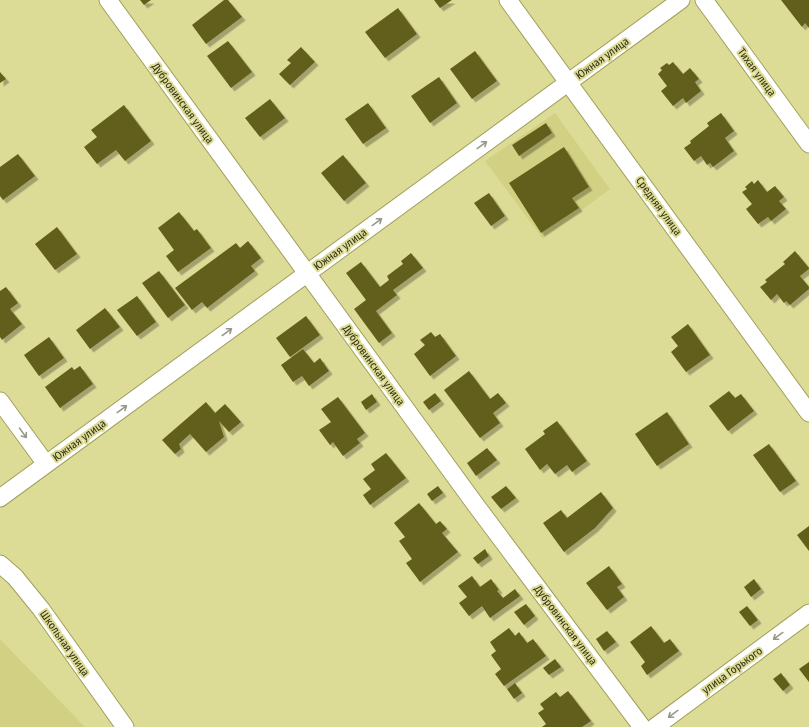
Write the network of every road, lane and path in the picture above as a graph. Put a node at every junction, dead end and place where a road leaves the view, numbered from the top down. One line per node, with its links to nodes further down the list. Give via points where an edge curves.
1 (108, 0): 7 (street, Дубровинская улица)
2 (508, 0): 5 (street, Средняя улица)
3 (681, 0): 5 (street, Южная улица)
4 (704, 0): 6 (street, Тихая улица)
5 (568, 82): 7 (street, Южная улица, one-way to 5); 9 (street, Средняя улица)
6 (809, 144)
7 (307, 273): 10 (street, Южная улица, one-way to 7); 15 (street, Дубровинская улица)
8 (0, 401): 10 (street, one-way to 10)
9 (809, 413)
10 (46, 464): 11 (street, Южная улица)
11 (0, 498)
12 (0, 564): 14 (street, Школьная улица, via 15,577 41,609)
13 (809, 613): 16 (street, улица Горького, one-way to 16)
14 (125, 727)
15 (642, 727)
16 (655, 727)

